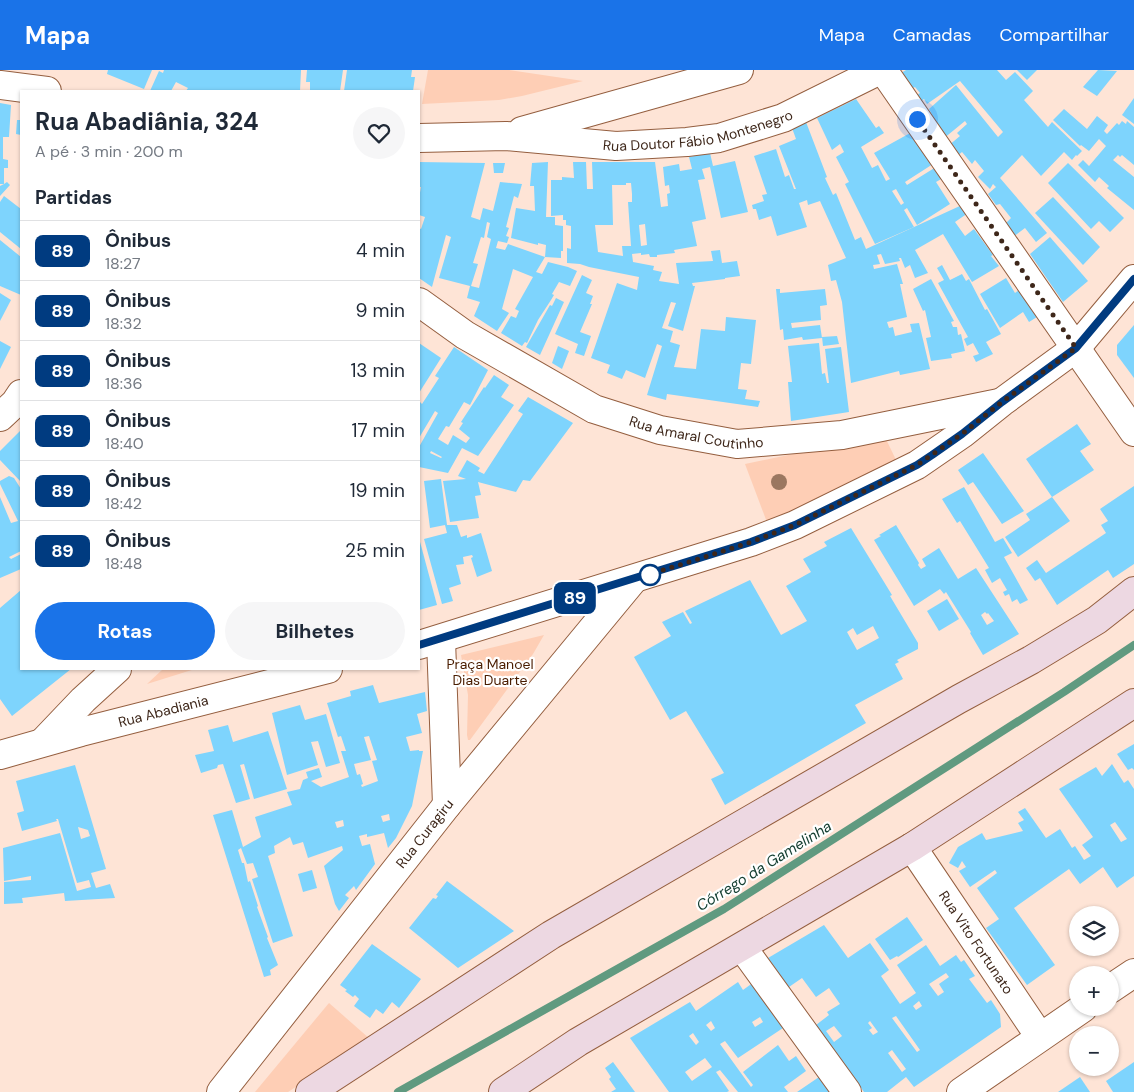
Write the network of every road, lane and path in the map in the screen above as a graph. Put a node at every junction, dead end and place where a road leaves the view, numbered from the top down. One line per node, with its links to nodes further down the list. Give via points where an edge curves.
1 (739, 70): 4 (street, Rua Doutor Fábio Montenegro)
2 (882, 70): 7 (street, Rua Doutor Fábio Montenegro, via 782,118 719,138 616,146); 11 (street)
3 (666, 71): 4 (street)
4 (695, 83): 7 (street, Rua Doutor Fábio Montenegro)
5 (0, 85): 6 (street)
6 (38, 90)
7 (506, 136): 8 (street, Rua Doutor Fábio Montenegro)
8 (420, 138)
9 (1134, 279): 11 (street)
10 (420, 303): 13 (street, Rua Amaral Coutinho, via 465,335 594,408 660,430 738,444 842,435)
11 (1076, 348): 13 (street); 15 (street)
12 (20, 396): 14 (street, via 16,404)
13 (1002, 402): 16 (street, via 917,465 795,525)
14 (0, 417)
15 (1134, 432)
16 (633, 580): 18 (street); 24 (street, Rua Curagiru)
17 (1134, 591): 32 (main road, via 1097,620 1031,660 551,936)
18 (430, 642): 24 (street)
19 (116, 670): 22 (street)
20 (324, 670): 22 (street, Rua Abadiania)
21 (1134, 703): 25 (main road)
22 (43, 742): 23 (street, Rua Abadiania)
23 (0, 755)
24 (447, 805): 31 (street, Rua Curagiru)
25 (912, 847): 26 (main road); 30 (street, Rua Vito Fortunato)
26 (742, 947): 33 (main road, via 578,1042); 34 (street)
27 (1134, 973): 28 (street)
28 (1119, 983)
29 (1071, 1016): 30 (street)
30 (1040, 1037): 35 (street)
31 (221, 1092)
32 (310, 1092)
33 (503, 1092)
34 (847, 1092)
35 (961, 1092)

